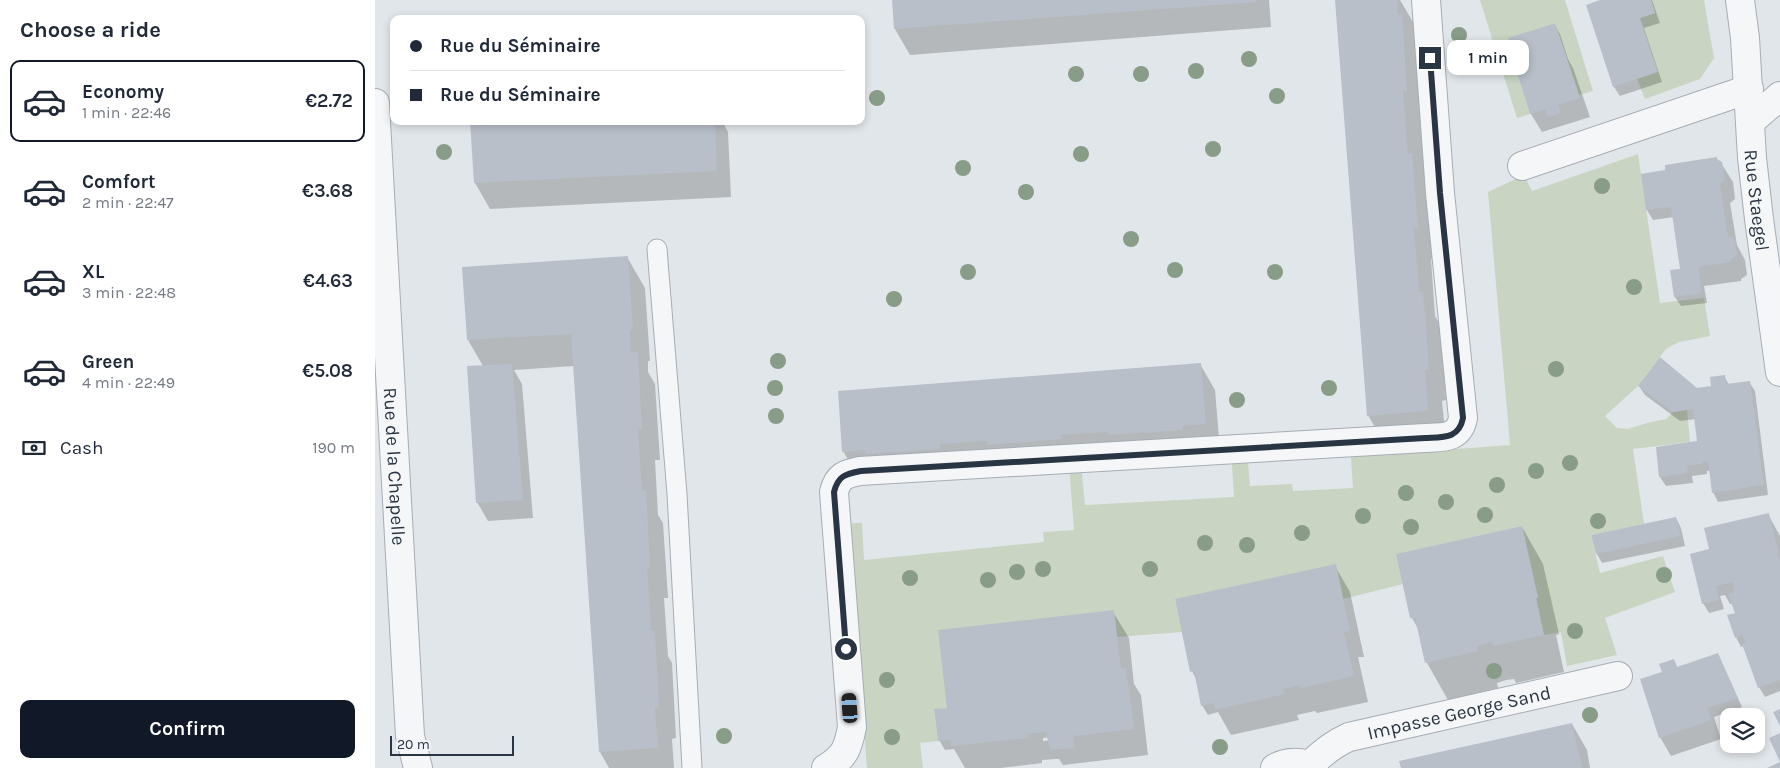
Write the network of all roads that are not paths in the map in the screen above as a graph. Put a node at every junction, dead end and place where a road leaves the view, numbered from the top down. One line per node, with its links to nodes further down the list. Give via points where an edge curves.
1 (1426, 0): 15 (street, via 1440,193 1463,418 1461,427 1455,434 1425,438 870,470 847,474 840,478 834,492 852,727 841,758)
2 (1740, 0): 3 (street, Rue Staegel)
3 (1749, 89): 6 (street, Rue Staegel); 7 (street)
4 (1780, 96): 6 (street)
5 (375, 103): 8 (street, Rue de la Chapelle)
6 (1751, 121): 10 (street, Rue Staegel, via 1752,158)
7 (1522, 166)
8 (379, 236): 13 (street, Rue de la Chapelle, via 411,736)
9 (657, 248): 14 (lane, via 677,494)
10 (1780, 372)
11 (1618, 676): 12 (street, Impasse George Sand, via 1349,737 1321,753)
12 (1312, 766): 16 (street, Impasse George Sand, via 1295,762)
13 (418, 768)
14 (692, 768)
15 (826, 768)
16 (1275, 768)

